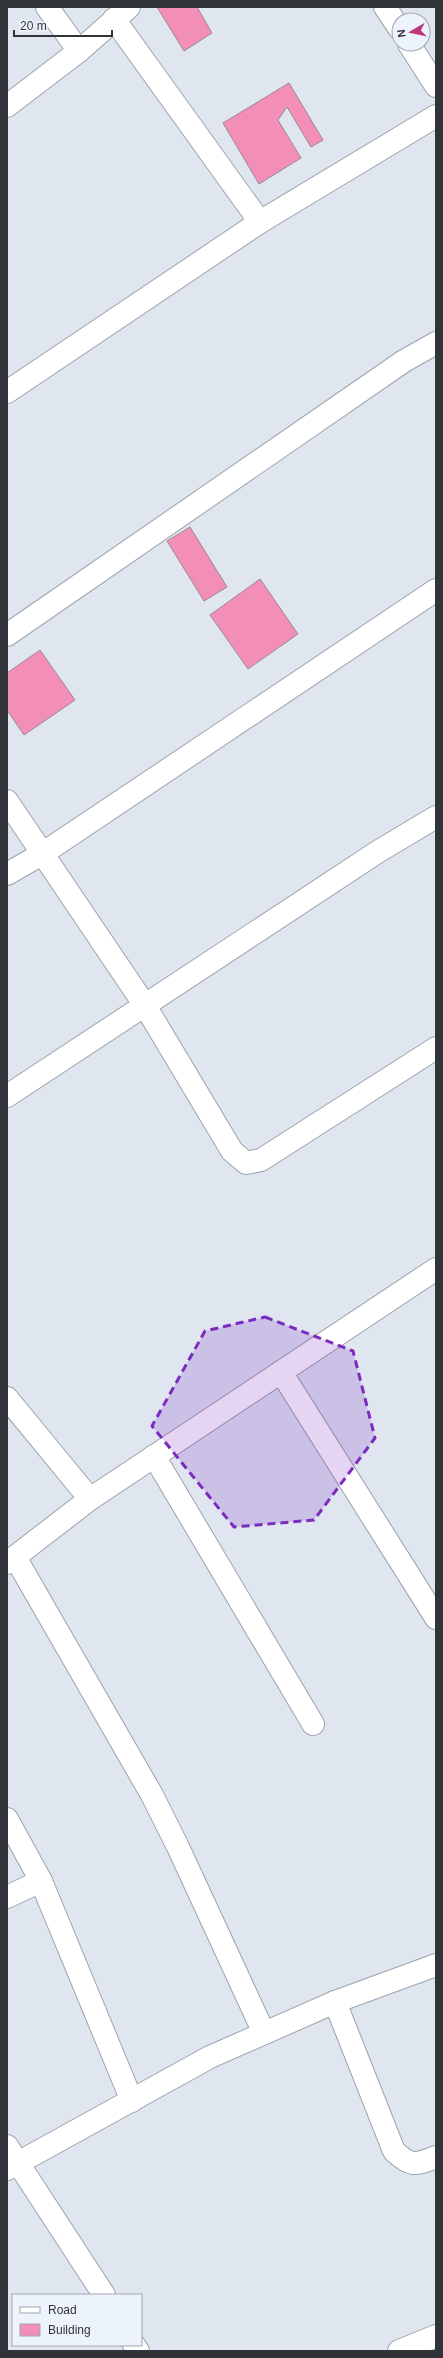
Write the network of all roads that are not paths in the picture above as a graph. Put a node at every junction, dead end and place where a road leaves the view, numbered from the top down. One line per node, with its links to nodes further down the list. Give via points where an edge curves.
1 (46, 7): 3 (street)
2 (122, 13): 3 (street); 8 (street)
3 (79, 51): 6 (street)
4 (414, 52): 5 (street)
5 (436, 86)
6 (7, 106)
7 (436, 116): 8 (street)
8 (260, 222): 10 (street)
9 (436, 343): 12 (street, via 404,361)
10 (7, 392)
11 (436, 590): 15 (street)
12 (7, 636)
13 (7, 801): 15 (street)
14 (436, 817): 17 (street, via 379,851)
15 (42, 854): 16 (street); 17 (street)
16 (7, 874)
17 (144, 1004): 18 (street, via 232,1151 246,1164 261,1160); 19 (street)
18 (436, 1048)
19 (7, 1096)
20 (436, 1269): 21 (street)
21 (281, 1372): 23 (street); 26 (street)
22 (7, 1398): 24 (street)
23 (154, 1456): 24 (street); 27 (street)
24 (90, 1499): 25 (street)
25 (11, 1560): 33 (street, via 152,1794)
26 (436, 1618)
27 (314, 1724)
28 (7, 1819): 29 (street)
29 (41, 1881): 30 (street); 34 (street)
30 (7, 1897)
31 (436, 1965): 32 (street)
32 (334, 2002): 33 (street); 35 (street, via 394,2151 405,2162 416,2165)
33 (264, 2033): 34 (street, via 210,2058)
34 (132, 2101): 36 (street)
35 (436, 2158)
36 (11, 2160): 37 (street)
37 (103, 2294)
38 (436, 2336): 39 (street)
39 (399, 2351)

